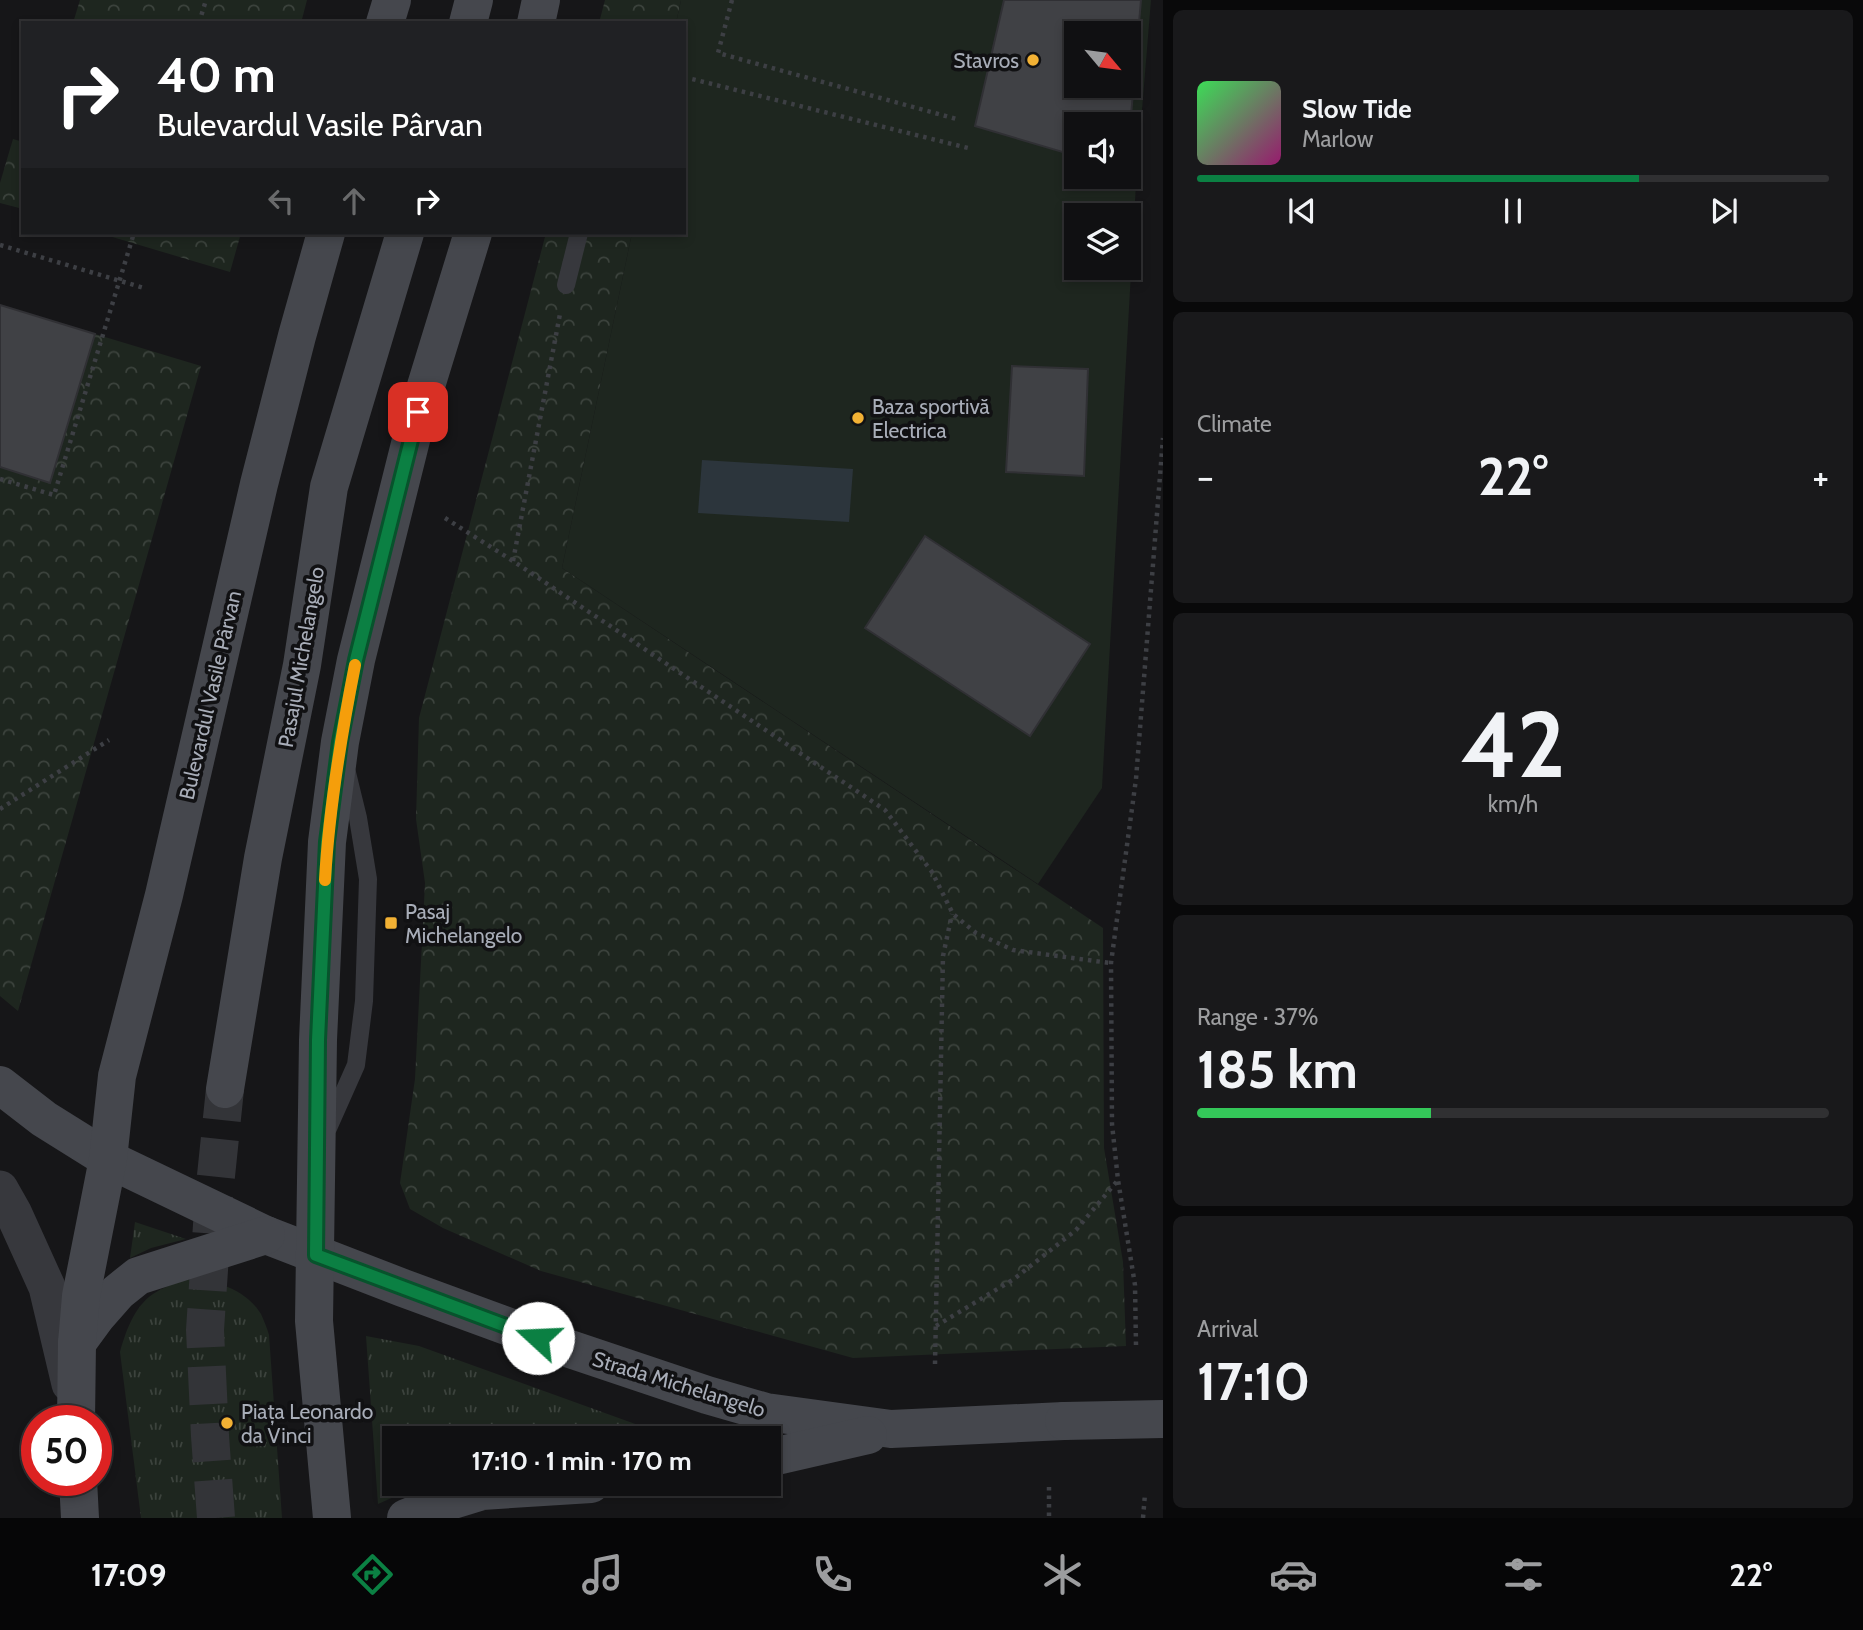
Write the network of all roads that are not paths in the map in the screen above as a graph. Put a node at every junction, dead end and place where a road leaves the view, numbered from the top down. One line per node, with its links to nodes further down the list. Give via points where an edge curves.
1 (392, 0): 4 (main road)
2 (474, 0): 5 (main road)
3 (541, 0): 6 (main road)
4 (386, 21)
5 (469, 21)
6 (536, 21)
7 (325, 235): 14 (main road, Bulevardul Vasile Pârvan, via 259,484 117,1076)
8 (404, 235): 13 (main road, Pasajul Michelangelo, via 329,487 302,665 263,858)
9 (472, 235): 17 (main road, via 418,412 340,742 327,842 318,1040)
10 (578, 235): 11 (lane)
11 (566, 285)
12 (0, 1085): 14 (main road)
13 (225, 1089)
14 (108, 1159): 16 (main road); 18 (main road, via 81,1296)
15 (0, 1189): 19 (street, via 47,1287)
16 (267, 1235): 17 (main road); 18 (main road, via 138,1276 103,1308)
17 (316, 1255): 22 (main road, Strada Michelangelo, via 707,1395 766,1412); 27 (main road, via 314,1321)
18 (77, 1343): 20 (main road)
19 (74, 1405)
20 (76, 1405)
21 (1163, 1419): 22 (main road, Strada Michelangelo, bridge)
22 (891, 1429): 23 (main road, Strada Michelangelo)
23 (781, 1455)
24 (79, 1496): 26 (main road)
25 (466, 1496): 28 (main road)
26 (80, 1518)
27 (332, 1518)
28 (405, 1518)

